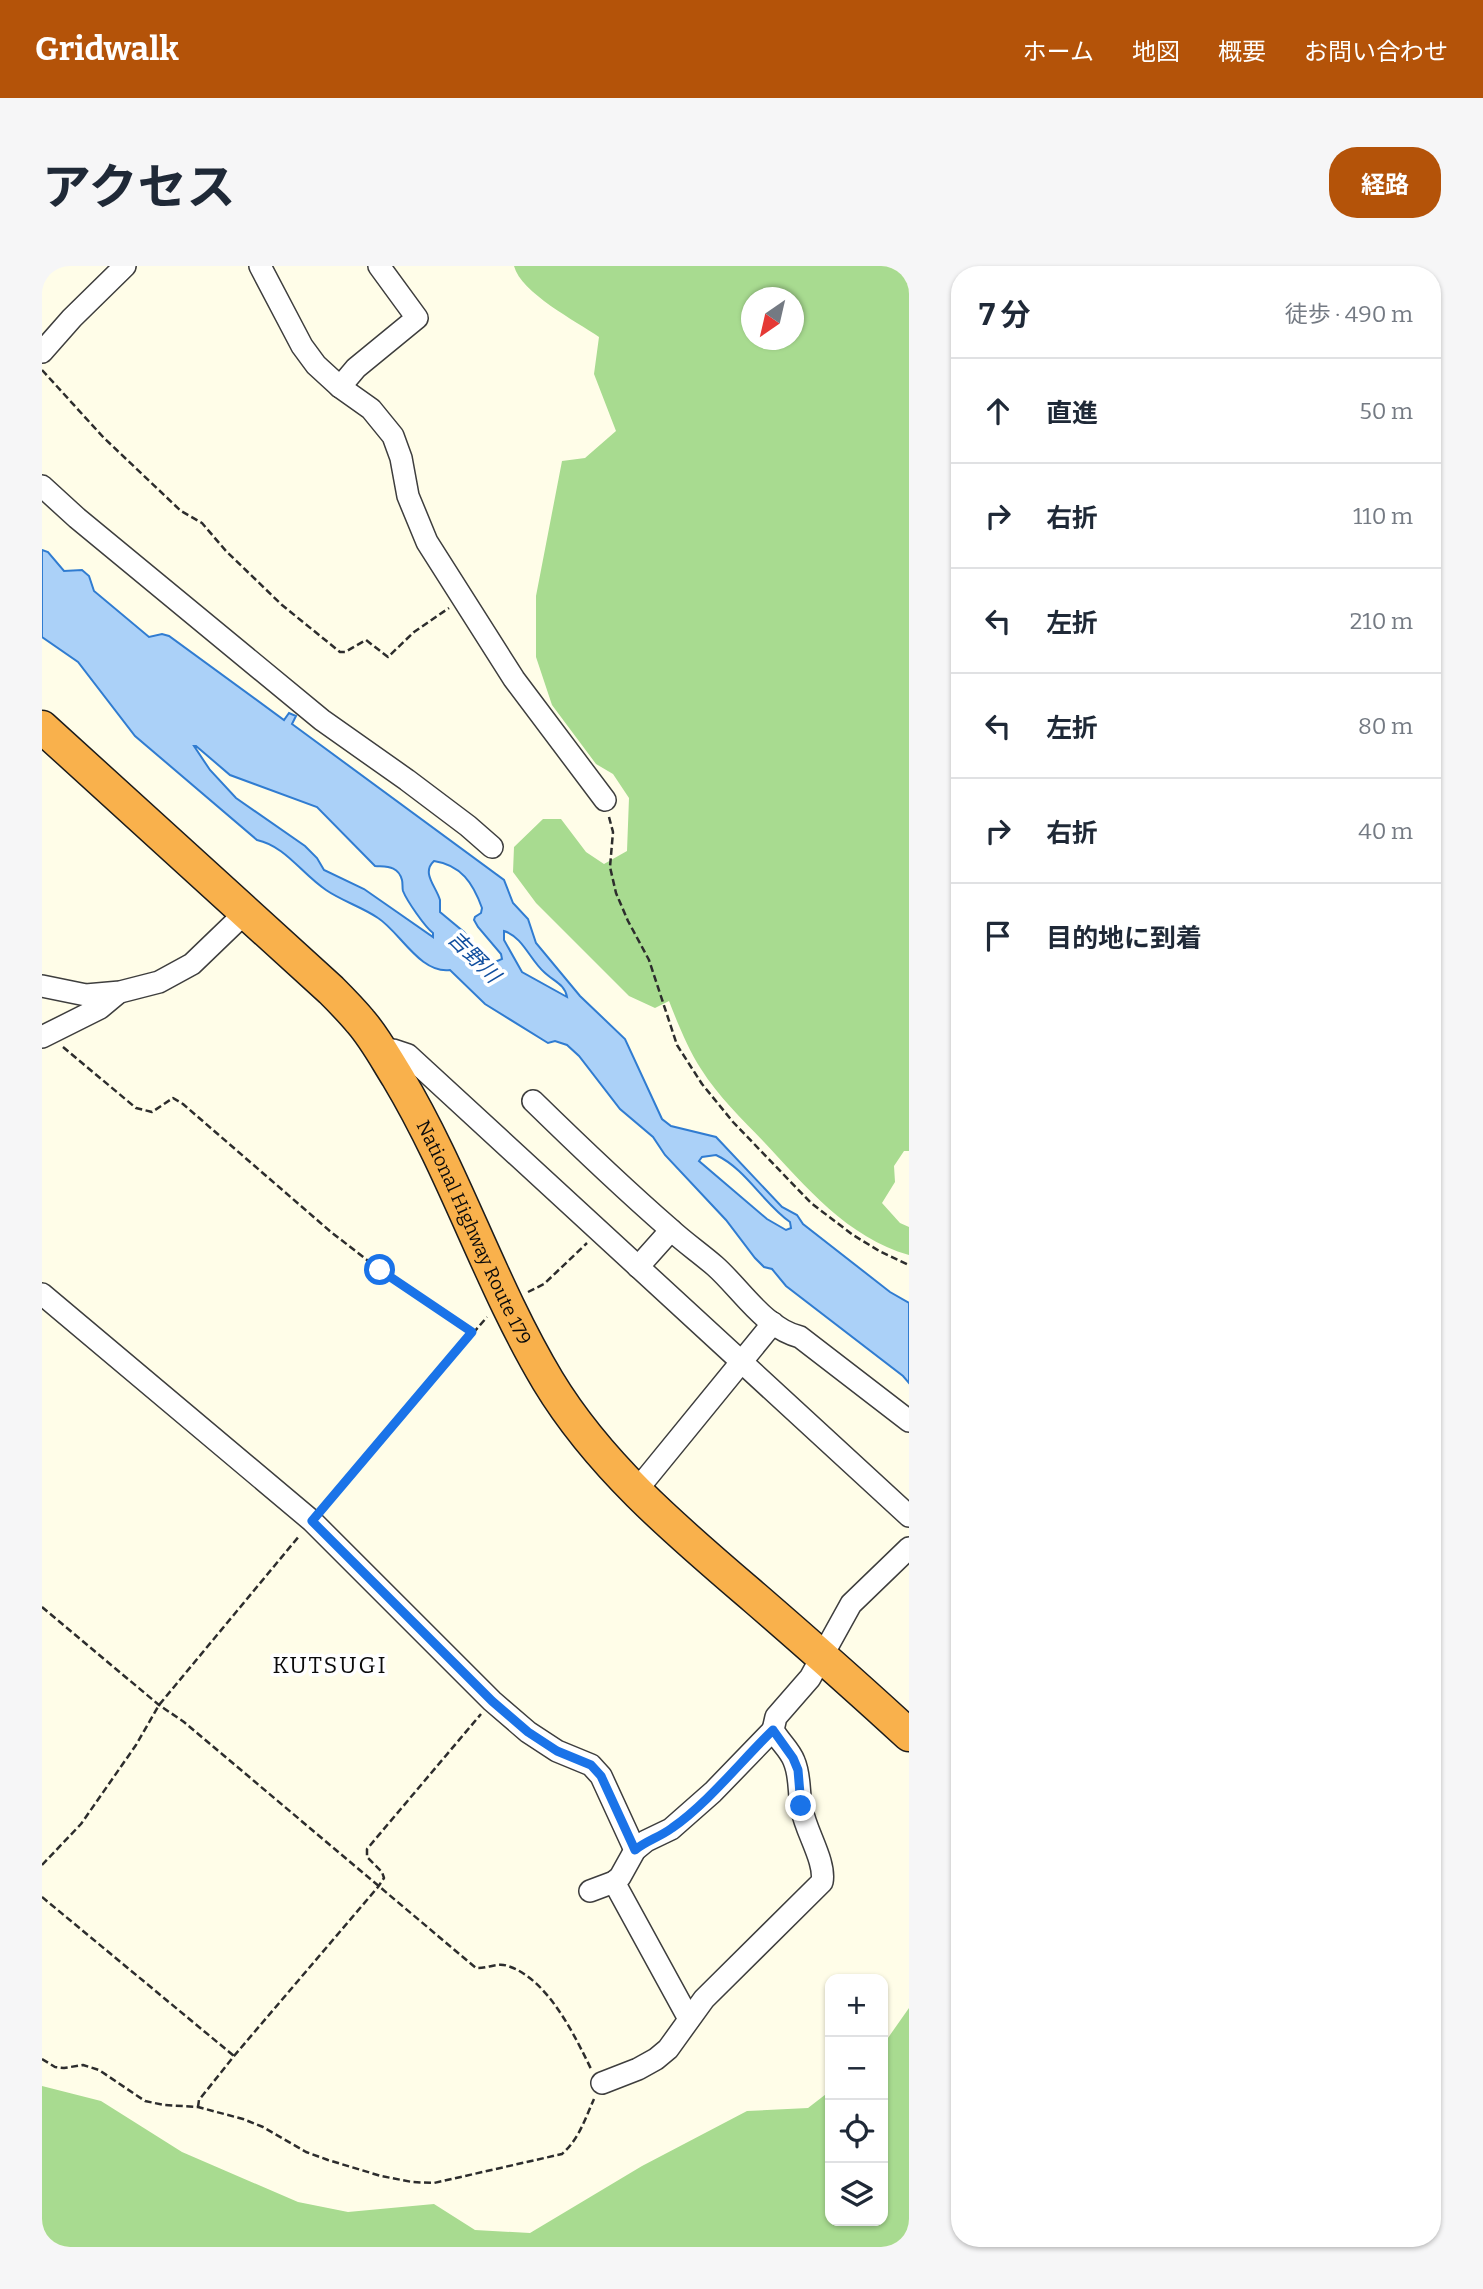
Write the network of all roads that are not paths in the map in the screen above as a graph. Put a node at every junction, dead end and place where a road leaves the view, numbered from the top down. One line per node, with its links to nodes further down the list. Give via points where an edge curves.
1 (125, 266): 4 (street)
2 (260, 266): 5 (street, via 302,346)
3 (379, 266): 5 (street, via 417,318)
4 (42, 352)
5 (340, 387): 8 (street, via 371,409 393,436 416,520 427,542 514,679)
6 (42, 486): 9 (street, via 322,719)
7 (42, 727): 10 (highway, National Highway Route 179)
8 (605, 800)
9 (492, 847)
10 (246, 912): 12 (street, via 192,964 159,982); 14 (highway, National Highway Route 179, via 331,990)
11 (42, 986): 12 (street, via 86,995)
12 (120, 992): 13 (street, via 100,1008)
13 (46, 1035)
14 (382, 1052): 17 (street, via 408,1055); 22 (highway, National Highway Route 179, via 435,1145 548,1381 604,1457)
15 (533, 1101): 16 (street)
16 (671, 1230): 17 (street); 19 (street)
17 (638, 1267): 20 (street)
18 (42, 1294): 28 (street, via 312,1521 528,1732 591,1765 601,1776)
19 (773, 1323): 20 (street); 21 (street, via 800,1337)
20 (740, 1362): 22 (street); 23 (street)
21 (909, 1421)
22 (636, 1491): 25 (highway, National Highway Route 179)
23 (909, 1516)
24 (909, 1548): 25 (street, via 851,1604)
25 (822, 1656): 26 (street, via 810,1678 776,1717); 27 (highway, National Highway Route 179)
26 (773, 1730): 28 (street, via 671,1829); 31 (street, via 798,1770 801,1806 824,1872 822,1882 721,1981)
27 (909, 1734)
28 (635, 1850): 29 (street)
29 (614, 1882): 30 (street); 31 (street)
30 (590, 1891)
31 (689, 2019): 32 (street, via 656,2059)
32 (602, 2082)

